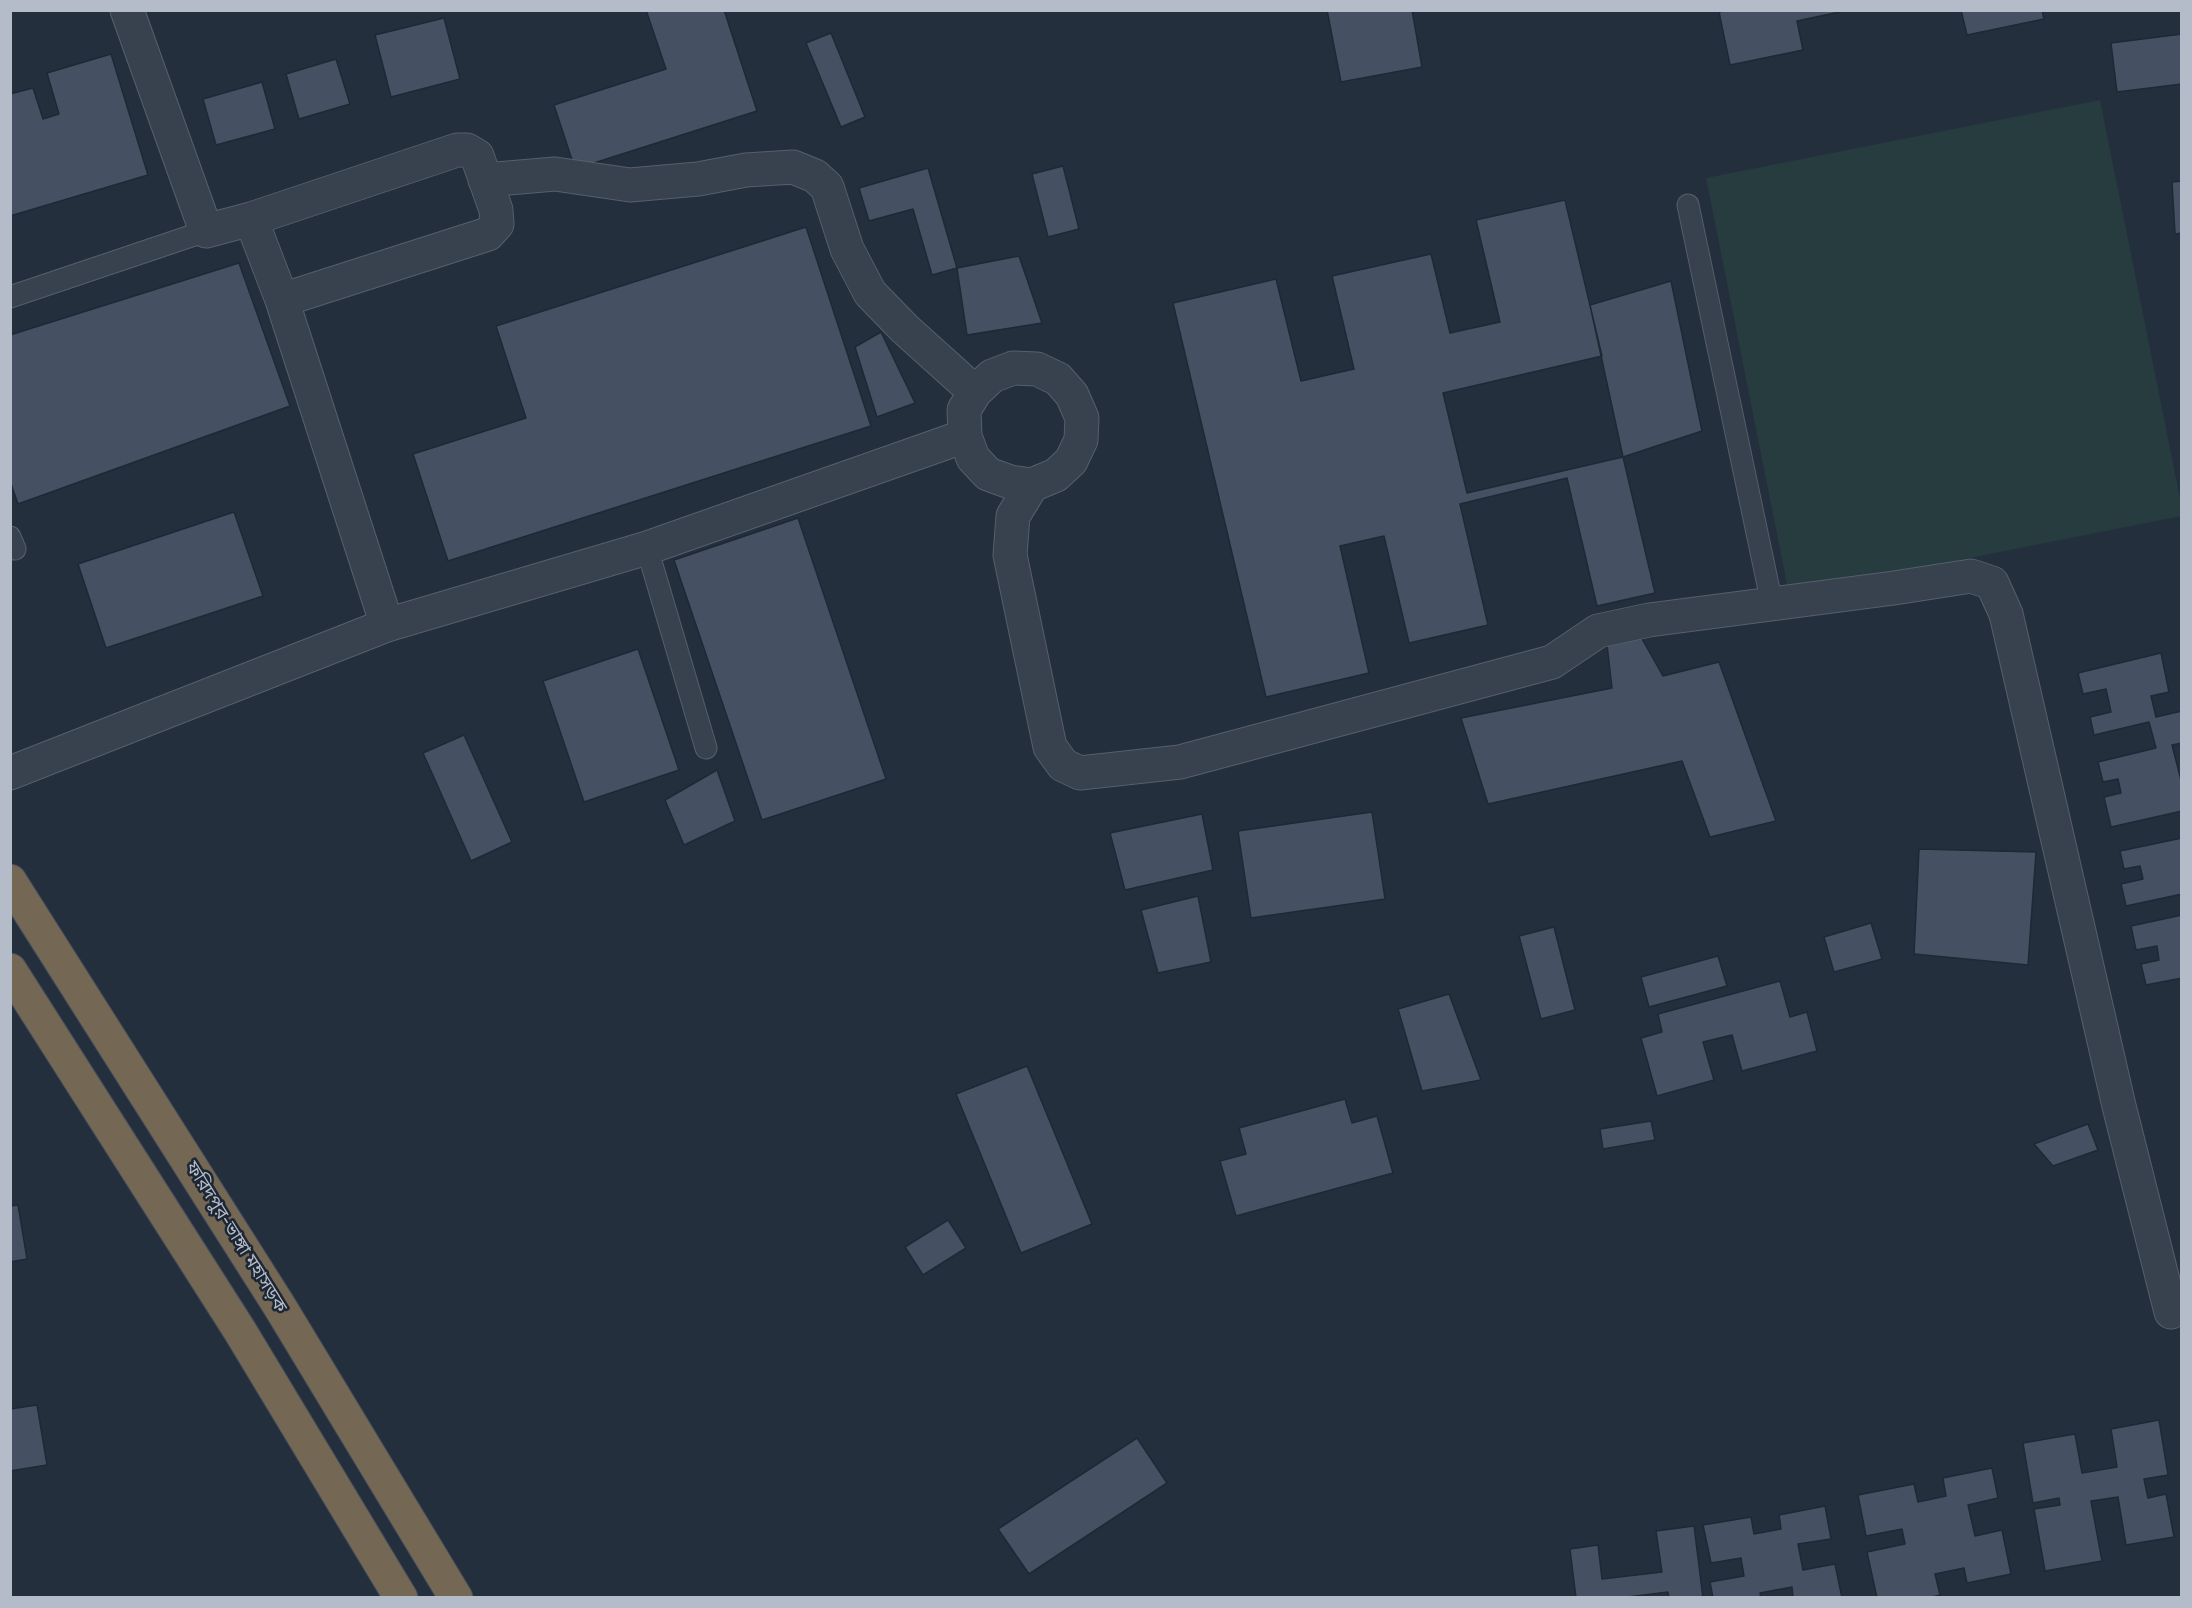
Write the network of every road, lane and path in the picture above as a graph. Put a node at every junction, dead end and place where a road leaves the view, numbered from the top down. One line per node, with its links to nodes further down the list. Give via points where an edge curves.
1 (127, 10): 5 (street)
2 (485, 180): 4 (street, via 477,156 457,150); 7 (street, via 496,210 496,224 488,234); 8 (street, via 555,174 630,184 793,167 815,176 827,187 847,249 870,293)
3 (1688, 205): 12 (lane)
4 (251, 219): 5 (street); 7 (street)
5 (206, 231): 6 (lane)
6 (10, 297)
7 (282, 300): 13 (street)
8 (975, 392): 9 (street, via 964,410); 10 (street, via 992,376 1013,368 1037,369 1058,379 1072,395 1082,418 1081,440 1071,462 1056,475)
9 (965, 436): 10 (street, via 973,458 988,474); 11 (street)
10 (1032, 485): 12 (street, via 1013,516 1011,555 1050,747 1063,765 1080,773 1180,762 1552,662 1598,631 1649,620)
11 (647, 548): 13 (street); 14 (lane)
12 (1772, 604): 18 (street, via 1971,576 1992,583 2006,614)
13 (387, 625): 15 (street)
14 (705, 748)
15 (10, 773)
16 (10, 881): 20 (highway, ফরিদপুর-ভাঙ্গা মহাসড়ক, via 280,1307)
17 (10, 970): 19 (highway, via 240,1331)
18 (2170, 1311)
19 (401, 1598)
20 (456, 1598)

